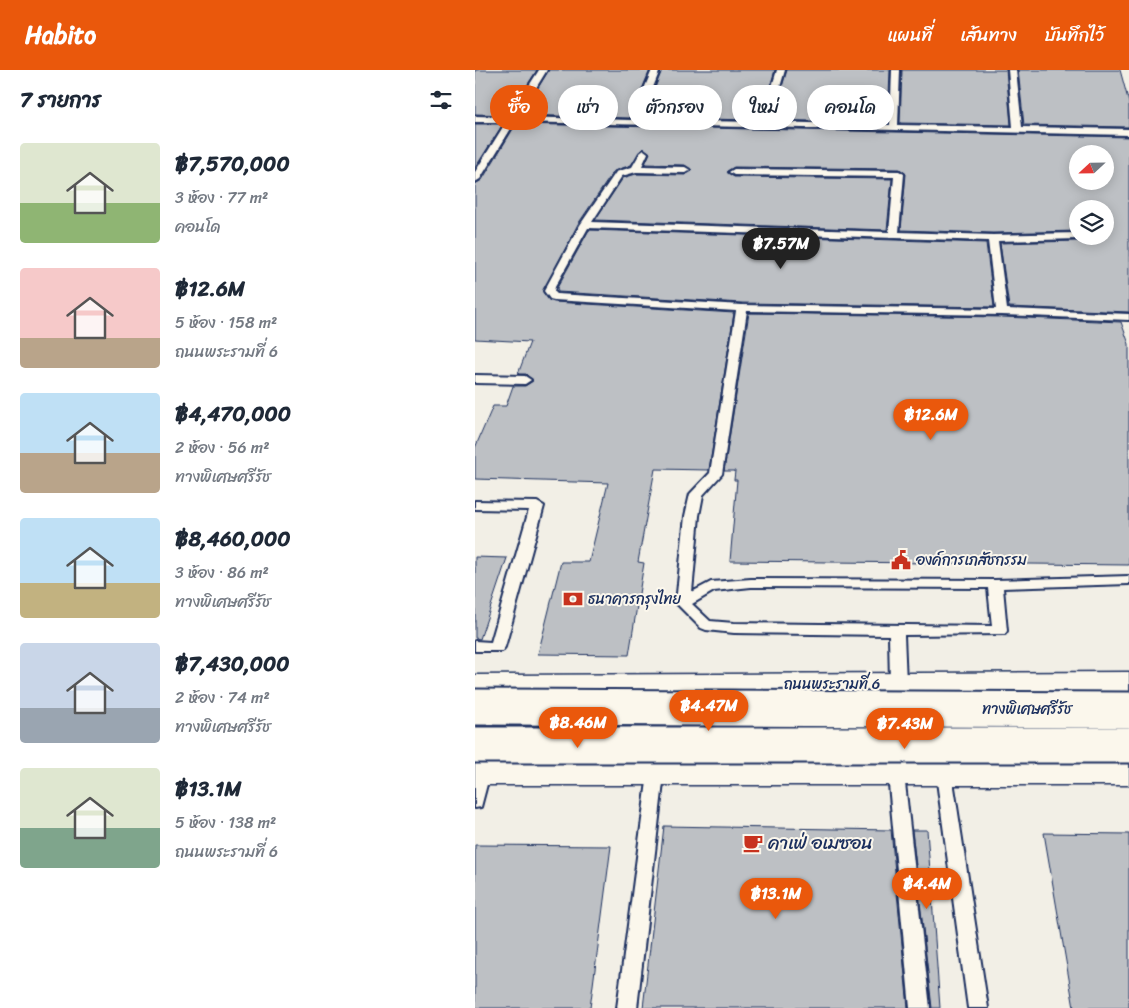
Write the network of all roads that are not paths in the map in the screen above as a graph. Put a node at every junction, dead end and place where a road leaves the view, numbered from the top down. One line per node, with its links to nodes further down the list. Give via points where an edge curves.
1 (543, 70): 6 (lane)
2 (656, 70): 7 (lane)
3 (781, 70): 8 (lane)
4 (896, 70): 13 (lane)
5 (1012, 70): 15 (lane)
6 (534, 85)
7 (650, 85)
8 (777, 85)
9 (475, 119): 10 (lane)
10 (490, 119)
11 (548, 121): 12 (lane)
12 (628, 122)
13 (894, 127): 15 (lane)
14 (507, 130): 21 (lane)
15 (1018, 130): 16 (lane)
16 (1129, 132)
17 (644, 153): 18 (lane)
18 (636, 169): 19 (lane); 22 (lane, via 619,174)
19 (685, 170)
20 (734, 172): 23 (lane, via 899,174)
21 (475, 179)
22 (585, 225): 23 (lane); 26 (lane, via 550,287 554,297)
23 (894, 234): 25 (lane)
24 (1069, 236): 25 (lane)
25 (993, 238): 27 (lane)
26 (741, 308): 27 (lane); 34 (lane, via 715,474 697,494 692,516)
27 (1002, 312): 28 (lane)
28 (1129, 317)
29 (475, 379): 30 (lane)
30 (525, 380)
31 (475, 505): 36 (lane, via 537,506 497,647)
32 (1129, 580): 33 (lane)
33 (995, 584): 34 (lane, via 751,583 711,588); 35 (lane, via 1000,631)
34 (683, 603): 35 (lane, via 706,624 725,627)
35 (896, 630): 38 (lane)
36 (475, 646)
37 (1129, 682): 38 (main road, ถนนพระรามที่ 6)
38 (898, 683): 39 (main road, ถนนพระรามที่ 6)
39 (690, 685): 40 (main road, ถนนพระรามที่ 6); 46 (main road)
40 (475, 686)
41 (475, 707): 42 (main road, ทางพิเศษศรีรัช, bridge)
42 (1129, 710)
43 (1129, 745): 45 (main road, bridge)
44 (1129, 773): 48 (main road)
45 (477, 774): 46 (main road)
46 (669, 774): 47 (main road); 49 (lane)
47 (896, 774): 48 (main road); 50 (lane)
48 (944, 774): 51 (lane)
49 (627, 1008)
50 (920, 1008)
51 (978, 1008)

